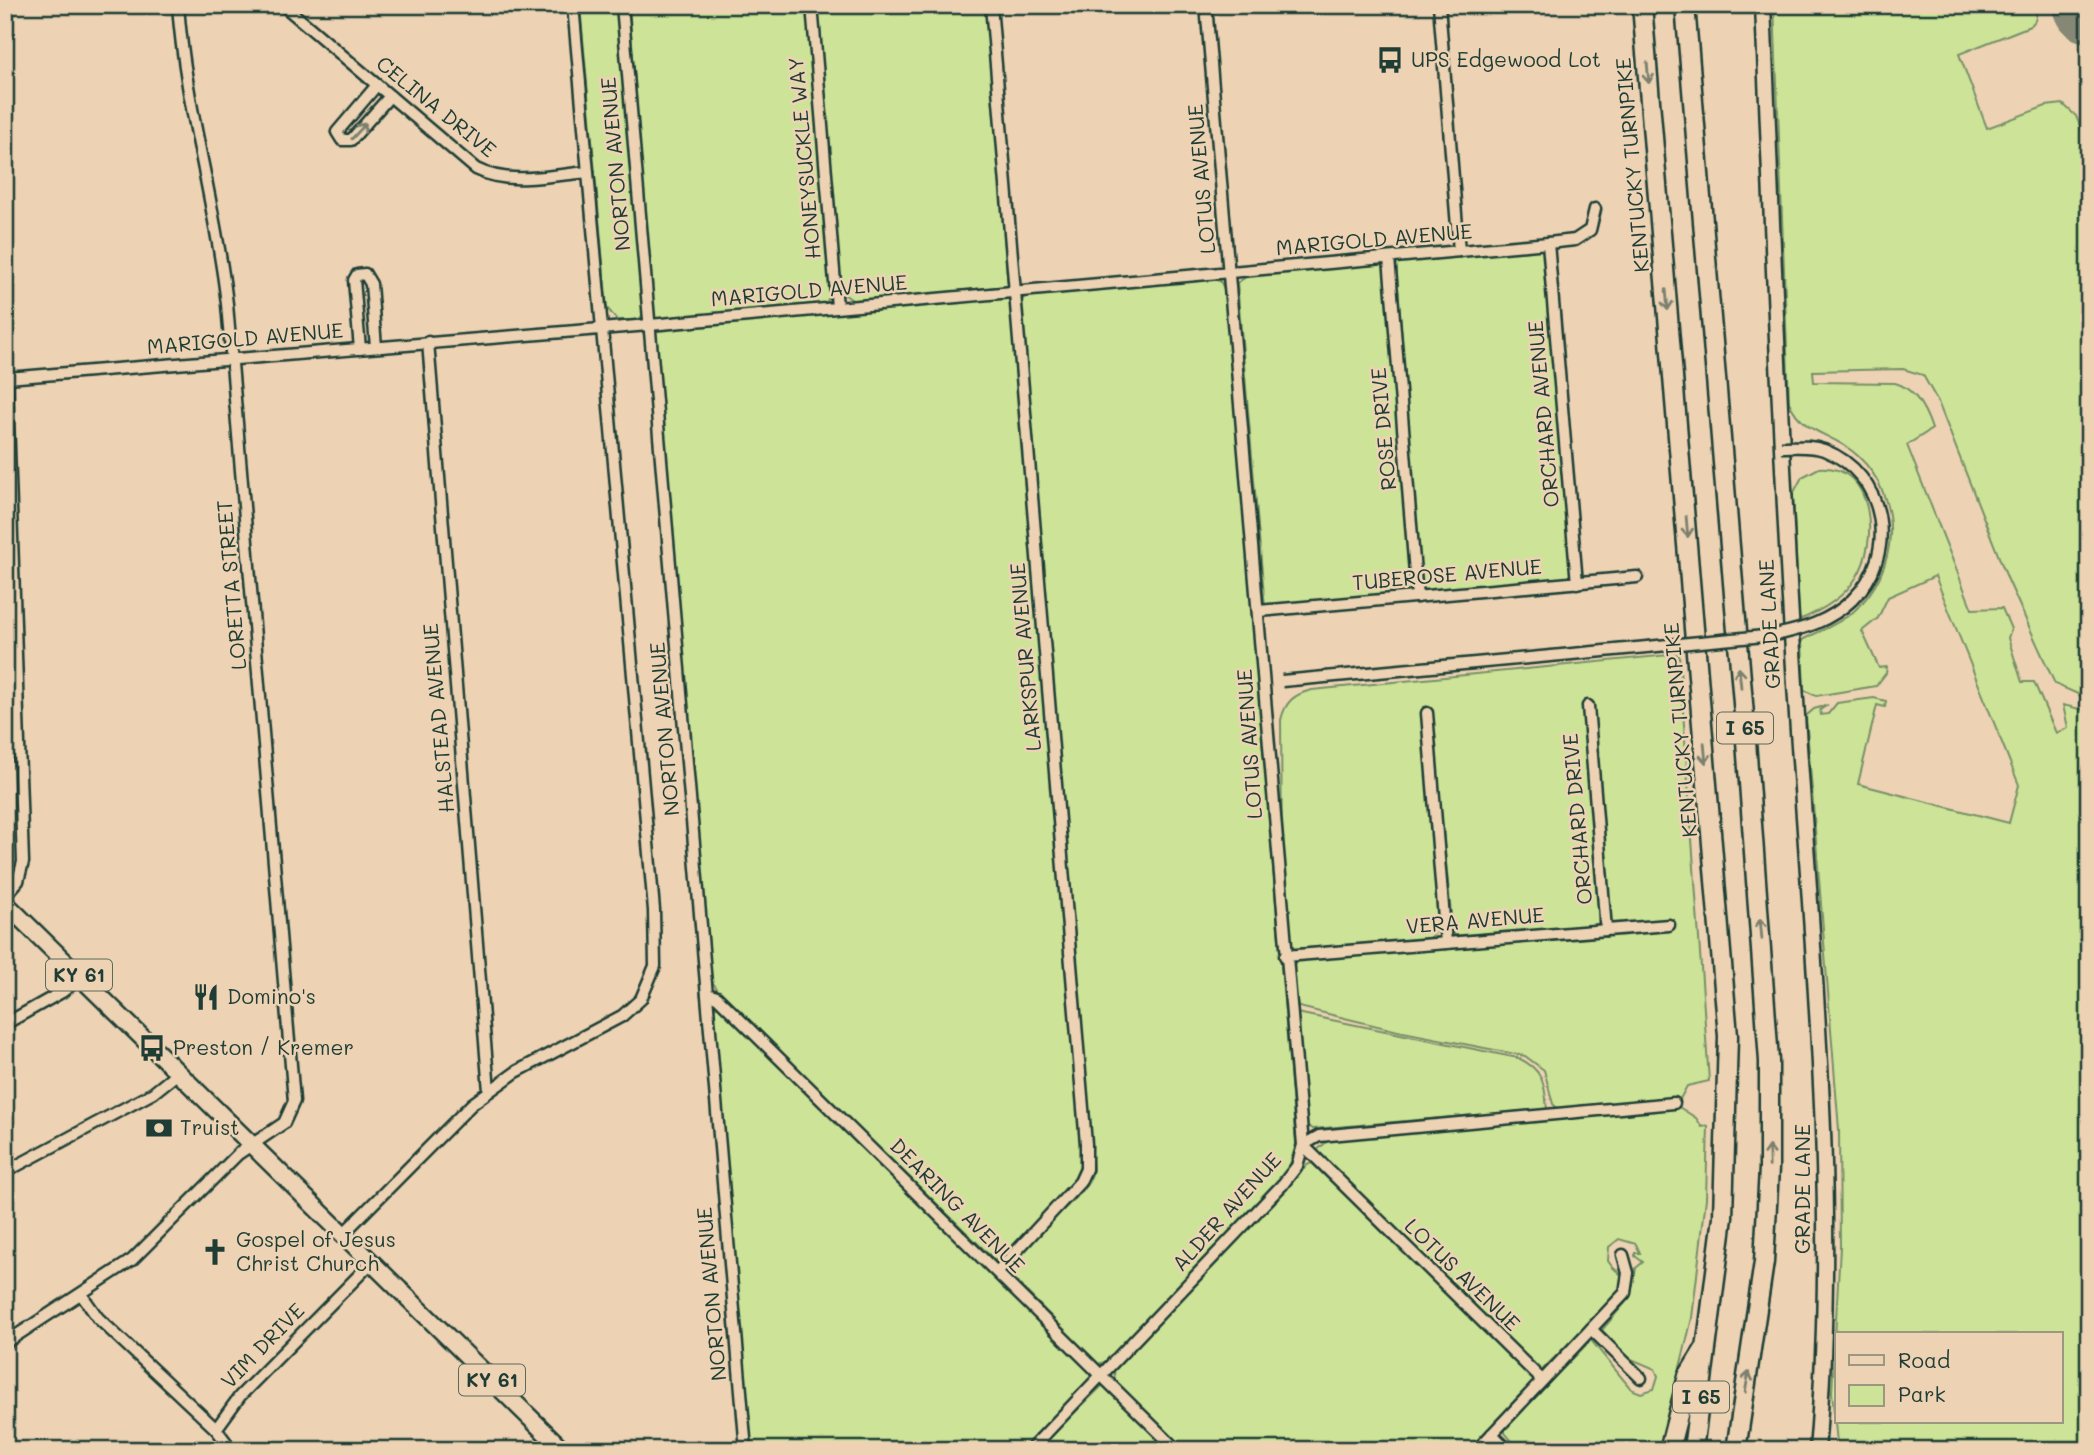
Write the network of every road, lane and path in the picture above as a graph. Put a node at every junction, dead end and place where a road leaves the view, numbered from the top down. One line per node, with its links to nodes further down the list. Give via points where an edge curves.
1 (177, 5): 28 (street, LORETTA STREET, via 185,73 223,265)
2 (283, 5): 12 (street, CELINA DRIVE)
3 (573, 5): 14 (street, NORTON AVENUE)
4 (622, 5): 22 (street, NORTON AVENUE)
5 (811, 5): 21 (street, HONEYSUCKLE WAY)
6 (991, 5): 20 (street, LARKSPUR AVENUE)
7 (1206, 5): 19 (street, LOTUS AVENUE)
8 (1439, 5): 17 (street)
9 (1642, 5): 60 (highway, KENTUCKY TURNPIKE / I 65, one-way to 60, via 1727,1009 1725,1196)
10 (1685, 5): 75 (highway, I 65, one-way to 10, via 1764,1262 1769,1061)
11 (1763, 5): 30 (main road, GRADE LANE)
12 (377, 85): 13 (street, CELINA DRIVE); 13 (street, one-way to 13, via 337,132 342,140 358,135)
13 (390, 96): 14 (street, CELINA DRIVE, via 482,172 514,178)
14 (588, 172): 23 (street, NORTON AVENUE)
15 (1595, 209): 16 (street, MARIGOLD AVENUE, via 1590,230 1575,240)
16 (1548, 243): 17 (street, MARIGOLD AVENUE); 32 (street, ORCHARD AVENUE)
17 (1459, 251): 18 (street, MARIGOLD AVENUE)
18 (1389, 258): 19 (street, MARIGOLD AVENUE); 33 (street, ROSE DRIVE)
19 (1229, 273): 20 (street, MARIGOLD AVENUE); 34 (street, LOTUS AVENUE)
20 (1015, 292): 21 (street, MARIGOLD AVENUE); 56 (street, LARKSPUR AVENUE, via 1086,1169 1073,1191)
21 (837, 307): 22 (street, MARIGOLD AVENUE)
22 (649, 325): 23 (street, MARIGOLD AVENUE); 45 (street, NORTON AVENUE)
23 (602, 327): 25 (street, MARIGOLD AVENUE); 48 (street, NORTON AVENUE, via 657,954 651,979 631,1009)
24 (5, 329): 29 (street)
25 (428, 342): 26 (street, MARIGOLD AVENUE); 48 (street, HALSTEAD AVENUE)
26 (376, 347): 27 (street, MARIGOLD AVENUE); 27 (street, via 371,284 365,274 356,275)
27 (360, 349): 28 (street, MARIGOLD AVENUE)
28 (232, 358): 29 (street, MARIGOLD AVENUE); 51 (street, LORETTA STREET, via 294,1090 288,1119)
29 (7, 378): 38 (street, via 23,862 18,881)
30 (1781, 447): 35 (street, bridge, via 1824,450 1848,464 1867,481 1877,504 1881,537 1874,567 1858,594 1828,618 1804,629); 76 (main road, GRADE LANE, via 1825,1151)
31 (1637, 577): 32 (street, TUBEROSE AVENUE)
32 (1577, 583): 33 (street, TUBEROSE AVENUE)
33 (1417, 597): 34 (street, TUBEROSE AVENUE)
34 (1259, 611): 35 (street, LOTUS AVENUE)
35 (1265, 682): 43 (street, LOTUS AVENUE)
36 (1588, 706): 41 (street, ORCHARD DRIVE)
37 (1427, 713): 42 (street)
38 (5, 896)
39 (5, 903): 44 (main road, KY 61)
40 (1669, 925): 41 (street, VERA AVENUE)
41 (1606, 930): 42 (street, VERA AVENUE)
42 (1446, 943): 43 (street, VERA AVENUE)
43 (1285, 956): 50 (street, LOTUS AVENUE)
44 (81, 977): 46 (street); 47 (main road, KY 61)
45 (707, 995): 56 (street, DEARING AVENUE, via 717,997); 68 (street, NORTON AVENUE)
46 (5, 1024)
47 (178, 1073): 51 (main road, KY 61); 52 (street, via 153,1093)
48 (489, 1091): 53 (street, NORTON AVENUE)
49 (1674, 1103): 50 (street, ALDER AVENUE, via 1332,1132)
50 (1303, 1145): 61 (street, ALDER AVENUE, via 1297,1166 1283,1184); 63 (street, LOTUS AVENUE)
51 (253, 1146): 53 (main road, KY 61); 57 (street, LORETTA STREET, via 238,1154 132,1260)
52 (5, 1172)
53 (344, 1233): 55 (main road, KY 61)
54 (1623, 1255): 58 (street, via 1628,1273 1625,1293)
55 (372, 1262): 64 (street, VIM DRIVE, via 240,1396); 67 (main road, KY 61)
56 (997, 1272): 61 (street, DEARING AVENUE)
57 (81, 1294): 59 (street, LORETTA STREET); 64 (street, via 107,1327)
58 (1591, 1329): 62 (street); 63 (street)
59 (5, 1343)
60 (1707, 1343): 73 (highway, via 1688,1376); 74 (highway, KENTUCKY TURNPIKE / I 65)
61 (1101, 1374): 69 (street, ALDER AVENUE); 70 (street, DEARING AVENUE)
62 (1641, 1378)
63 (1542, 1380): 65 (street)
64 (216, 1429): 66 (street)
65 (1492, 1434): 71 (street); 72 (street)
66 (228, 1448)
67 (563, 1450)
68 (746, 1450)
69 (1030, 1450)
70 (1177, 1450)
71 (1477, 1450)
72 (1508, 1450)
73 (1669, 1450)
74 (1693, 1450)
75 (1736, 1450)
76 (1817, 1450)

